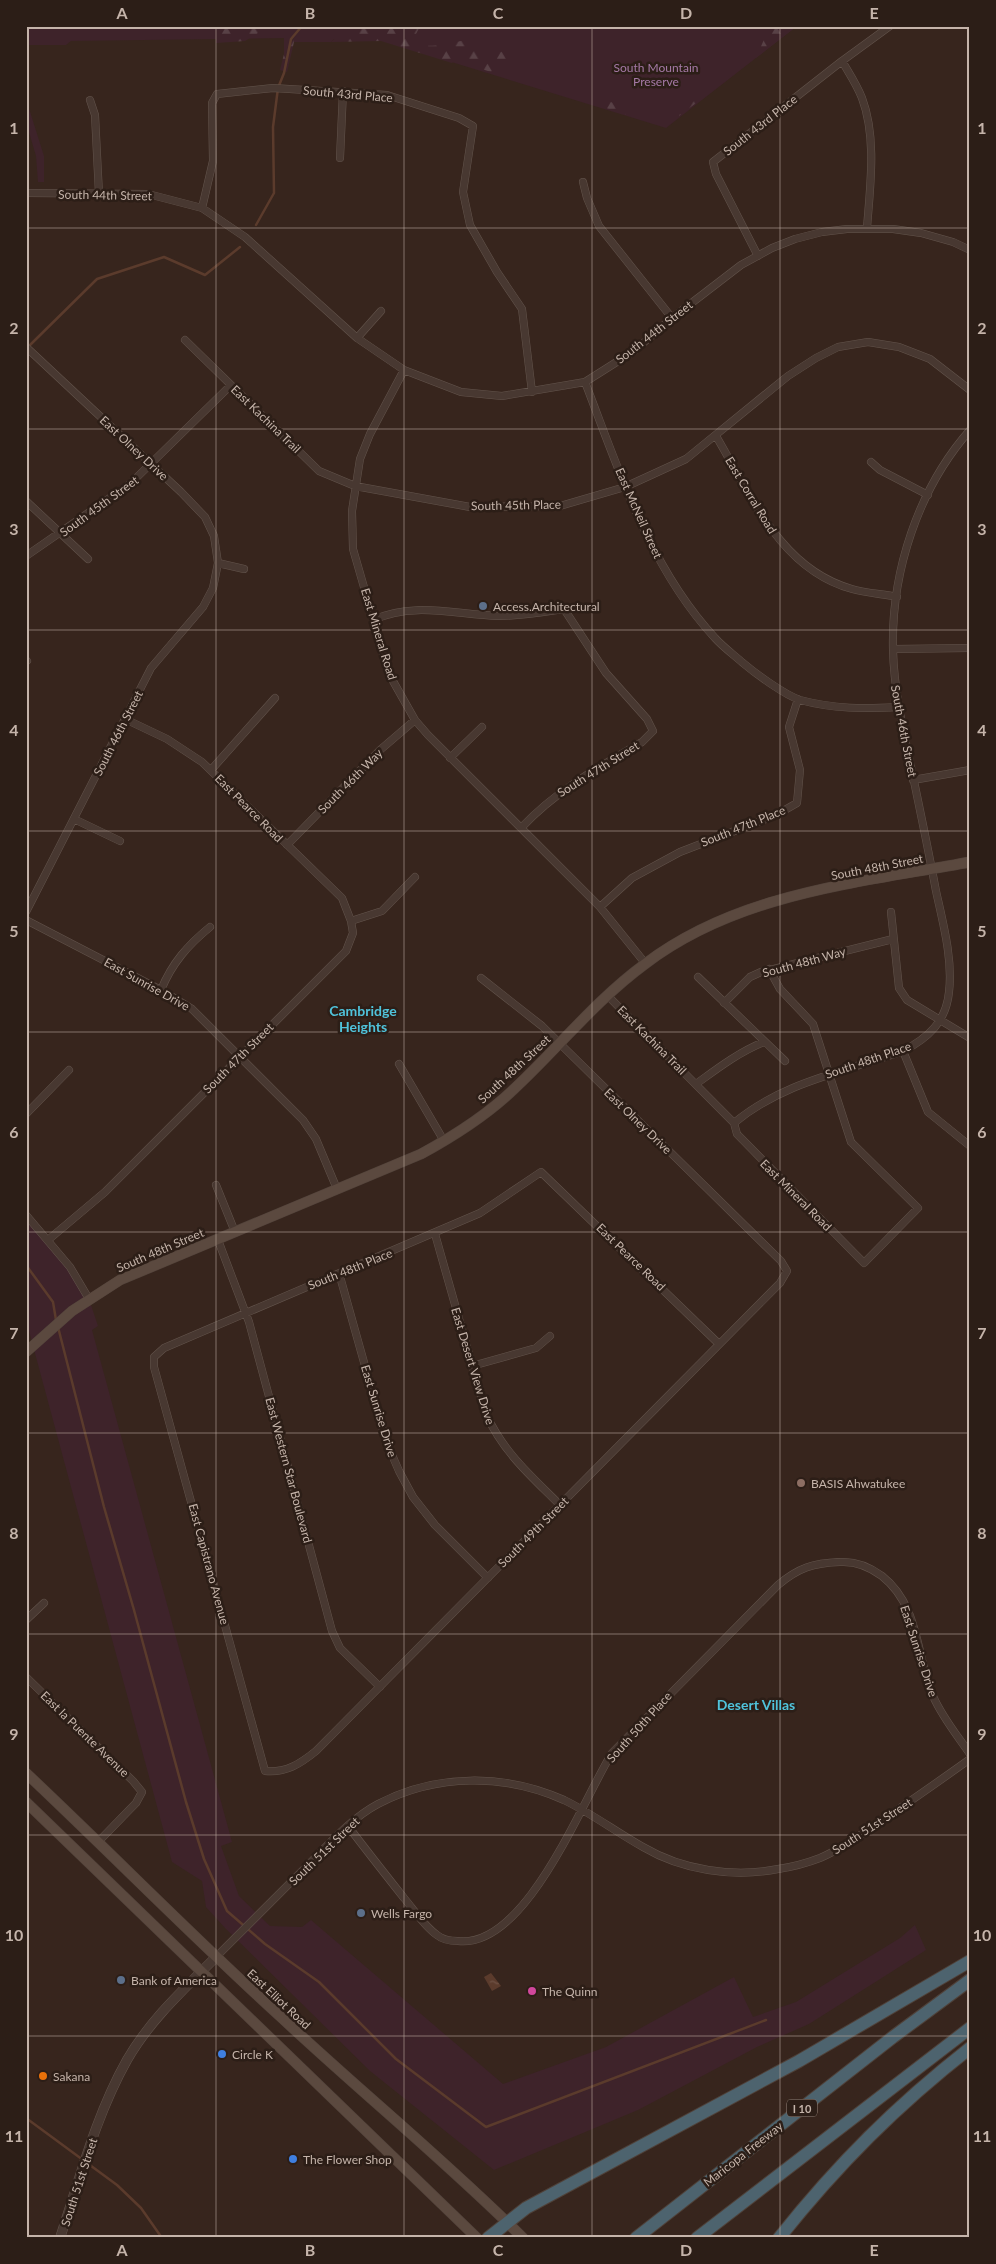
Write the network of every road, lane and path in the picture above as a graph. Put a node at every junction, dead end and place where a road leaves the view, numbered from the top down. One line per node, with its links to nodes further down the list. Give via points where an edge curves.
1 (890, 26): 2 (street, South 43rd Place)
2 (842, 61): 10 (street, via 867,114 870,168); 12 (street, South 43rd Place, via 713,162)
3 (343, 92): 5 (street); 9 (street, South 43rd Place, via 273,88 217,94 212,104 213,161); 22 (street, South 43rd Place, via 387,95 459,118 473,126 463,192 470,225 496,272 522,309)
4 (90, 100): 8 (street, via 95,115)
5 (340, 158)
6 (583, 182): 14 (street, via 599,226)
7 (26, 193): 8 (street, South 44th Street)
8 (99, 194): 9 (street, South 44th Street, via 148,194)
9 (202, 208): 15 (street, South 44th Street, via 246,237)
10 (867, 228): 11 (street, South 44th Street, via 921,233); 12 (street, South 44th Street, via 822,232 795,239)
11 (970, 250)
12 (758, 256): 14 (street, South 44th Street, via 741,265)
13 (381, 311): 15 (street)
14 (672, 318): 19 (street, South 44th Street, via 634,351)
15 (357, 338): 18 (street, South 44th Street)
16 (185, 340): 20 (street, East Kachina Trail)
17 (26, 347): 26 (street, East Olney Drive)
18 (404, 370): 22 (street, South 44th Street, via 461,392 502,396); 27 (street, East Mineral Road, via 370,434 360,459)
19 (585, 382): 22 (street, South 44th Street); 28 (street, East McNeil Street)
20 (230, 386): 26 (street, South 45th Street); 27 (street, East Kachina Trail, via 319,471)
21 (970, 390): 24 (street, South 45th Place, via 930,359 900,347 868,342 838,347 788,376)
22 (532, 392)
23 (970, 430): 29 (street, South 46th Street, via 957,445)
24 (716, 436): 28 (street, South 45th Place, via 686,459); 36 (street, East Corral Road, via 774,534 808,568 852,589)
25 (871, 462): 29 (street)
26 (152, 464): 31 (street, South 45th Street); 34 (street, East Olney Drive, via 205,517 214,536)
27 (355, 486): 28 (street, South 45th Place, via 470,506 560,506); 37 (street, East Mineral Road, via 353,549)
28 (625, 487): 41 (street, East McNeil Street, via 657,557 715,638 757,674)
29 (928, 495): 36 (street, South 46th Street, via 908,539)
30 (26, 501): 31 (street)
31 (61, 534): 32 (street, South 45th Street); 33 (street)
32 (26, 556)
33 (88, 559)
34 (218, 563): 35 (street); 43 (street, South 46th Street, via 213,588 203,607 151,668)
35 (244, 569)
36 (897, 596): 39 (street, South 46th Street)
37 (373, 620): 44 (street, East Mineral Road, via 389,674); 51 (street, South 47th Street, via 385,614 411,610 499,616 564,609 606,674 647,719 653,731 642,742 565,788)
38 (970, 648): 39 (street)
39 (893, 649): 42 (street, South 46th Street)
40 (275, 698): 47 (street)
41 (798, 699): 42 (street, East McNeil Street, via 850,709); 57 (street, South 47th Place, via 788,727 800,770 797,803 776,815 680,852 632,878)
42 (898, 707): 49 (street, South 46th Street)
43 (125, 719): 47 (street, East Pearce Road, via 184,749); 50 (street, South 46th Street)
44 (415, 720): 46 (street, East Mineral Road); 53 (street, South 46th Way, via 380,750)
45 (482, 727): 46 (street)
46 (450, 758): 51 (street, East Mineral Road)
47 (211, 770): 53 (street, East Pearce Road)
48 (970, 770): 49 (street)
49 (913, 780): 55 (street, South 46th Street)
50 (74, 819): 52 (street); 58 (street, South 46th Street)
51 (522, 827): 57 (street, East Mineral Road)
52 (120, 842)
53 (287, 845): 61 (street, East Pearce Road, via 342,898)
54 (970, 862): 55 (main road, South 48th Street)
55 (932, 869): 64 (main road, South 48th Street, via 764,903 708,925); 71 (street, South 48th Place, via 947,944 949,992)
56 (415, 877): 61 (street, via 382,911)
57 (600, 907): 64 (street, East Mineral Road)
58 (26, 912)
59 (891, 912): 63 (street)
60 (26, 920): 68 (street, East Sunrise Drive)
61 (351, 921): 76 (street, South 47th Street, via 353,933 346,951)
62 (210, 927): 68 (street, via 181,954)
63 (893, 939): 65 (street, South 48th Way); 71 (street, via 902,994)
64 (645, 963): 69 (main road, South 48th Street)
65 (769, 969): 70 (street, South 48th Way, via 750,977); 80 (street, via 780,989 813,1024)
66 (698, 977): 70 (street)
67 (481, 978): 74 (street, East Olney Drive, via 525,1011)
68 (161, 990): 76 (street, East Sunrise Drive, via 192,1009)
69 (607, 996): 74 (main road, South 48th Street); 81 (street, East Kachina Trail)
70 (724, 1003): 73 (street)
71 (940, 1020): 72 (street); 75 (street, South 48th Place, via 929,1036)
72 (970, 1038)
73 (764, 1042): 77 (street); 81 (street, East Kachina Trail, via 748,1048)
74 (560, 1044): 84 (main road, South 48th Street, via 488,1112); 94 (street, East Olney Drive, via 782,1261)
75 (902, 1051): 80 (street, South 48th Place); 85 (street, via 928,1112)
76 (240, 1056): 88 (street, East Sunrise Drive, via 303,1120 316,1140); 92 (street, South 47th Street, via 105,1192)
77 (785, 1061)
78 (400, 1064): 84 (street)
79 (69, 1070): 82 (street)
80 (829, 1074): 83 (street, South 48th Place, via 771,1097); 83 (street, East Mineral Road, via 851,1142 918,1208 864,1263 743,1141)
81 (696, 1084): 83 (street, East Kachina Trail)
82 (26, 1114)
83 (734, 1123)
84 (444, 1141): 88 (main road, South 48th Street)
85 (970, 1146)
86 (541, 1172): 91 (street, South 48th Place, via 480,1213); 99 (street, East Pearce Road)
87 (216, 1186): 90 (street)
88 (337, 1189): 90 (main road, South 48th Street)
89 (26, 1215): 92 (street)
90 (235, 1232): 93 (main road, South 48th Street)
91 (435, 1234): 95 (street, South 48th Place); 102 (street, East Desert View Drive)
92 (48, 1240): 96 (street)
93 (218, 1240): 96 (main road, South 48th Street, via 120,1280); 97 (street, East Western Star Boulevard)
94 (787, 1271): 99 (street, South 49th Street, via 780,1283)
95 (339, 1273): 97 (street, South 48th Place); 105 (street, East Sunrise Drive, via 386,1441 399,1471 413,1497 435,1525)
96 (90, 1299): 100 (main road, South 48th Street)
97 (245, 1312): 101 (street, South 48th Place, via 164,1348); 109 (street, East Western Star Boulevard, via 332,1631 340,1648)
98 (550, 1336): 102 (street, via 536,1348)
99 (719, 1344): 103 (street, South 49th Street)
100 (26, 1352)
101 (154, 1357): 112 (street, East Capistrano Avenue, via 154,1367)
102 (472, 1366): 103 (street, East Desert View Drive, via 496,1436 510,1455)
103 (560, 1505): 105 (street, South 49th Street)
104 (824, 1562): 110 (street, East Sunrise Drive, via 867,1567 899,1593 916,1632 934,1699); 115 (street, South 50th Place, via 792,1572 674,1688 612,1753)
105 (488, 1578): 109 (street, South 49th Street)
106 (44, 1603): 107 (street)
107 (26, 1620)
108 (26, 1677): 117 (street, East la Puente Avenue, via 142,1792 136,1803)
109 (380, 1688): 112 (street, South 49th Street, via 305,1760 292,1768)
110 (970, 1754)
111 (970, 1759): 115 (street, South 51st Street, via 821,1858 766,1871 746,1873 676,1862)
112 (265, 1771)
113 (26, 1772): 117 (main road, East Elliot Road)
114 (26, 1802): 120 (main road)
115 (582, 1810): 116 (street, South 51st Street, via 517,1784 463,1780 403,1793 377,1805); 116 (street, South 50th Place, via 520,1910 490,1935 469,1943 447,1940 430,1930)
116 (348, 1826): 118 (street, South 51st Street)
117 (99, 1841): 118 (main road, East Elliot Road)
118 (216, 1957): 120 (street, South 51st Street); 124 (main road, East Elliot Road)
119 (970, 1961): 124 (highway, via 799,2061)
120 (201, 1972): 126 (street, South 51st Street, via 159,2015 128,2058 102,2112); 127 (main road)
121 (970, 1980): 129 (highway, Maricopa Freeway / I 10)
122 (970, 2028): 130 (highway)
123 (970, 2048): 131 (highway, via 923,2085 861,2143)
124 (507, 2221): 125 (main road, East Elliot Road); 128 (highway)
125 (523, 2237)
126 (60, 2238)
127 (477, 2238)
128 (488, 2238)
129 (636, 2238)
130 (697, 2238)
131 (779, 2238)

